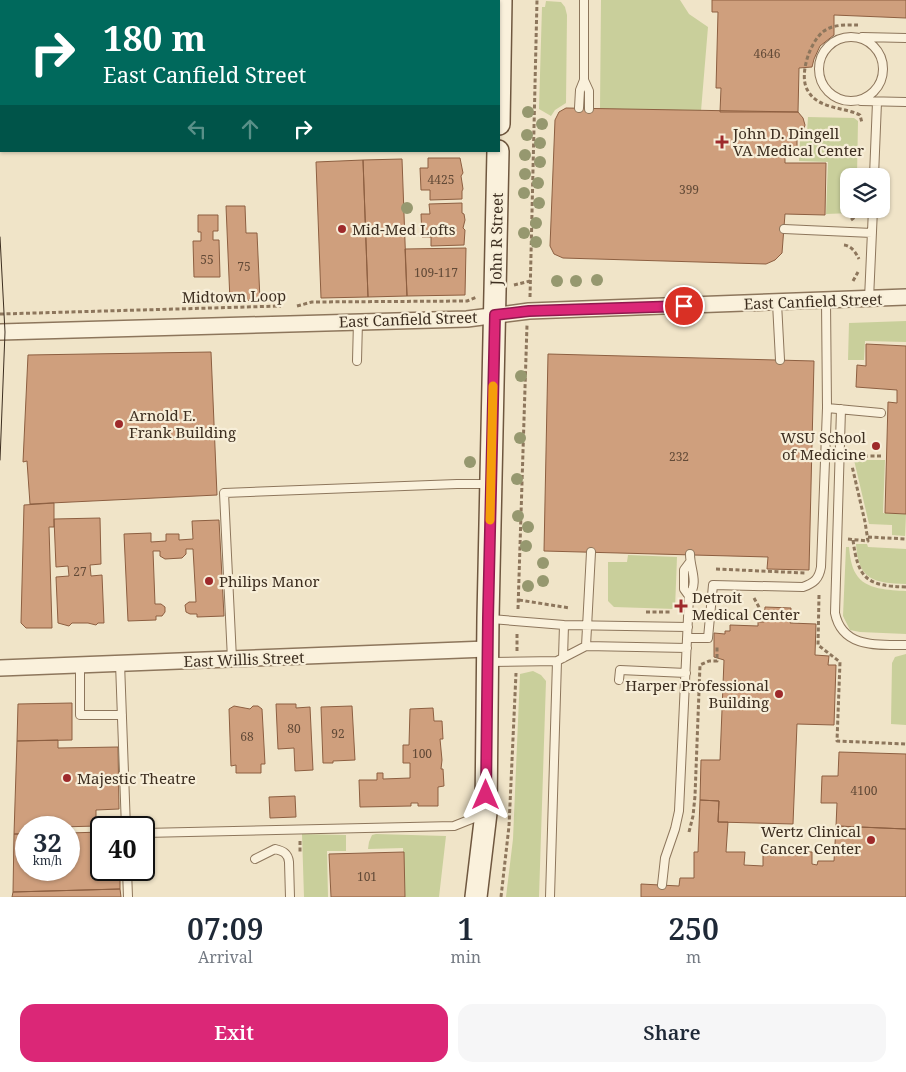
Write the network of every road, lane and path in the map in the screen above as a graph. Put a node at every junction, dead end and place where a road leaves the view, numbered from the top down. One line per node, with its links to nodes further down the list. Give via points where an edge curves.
1 (502, 0): 8 (street)
2 (537, 0): 22 (path, via 530,281)
3 (584, 0): 7 (lane)
4 (865, 25): 14 (path, via 840,25 824,31 806,62 804,76 807,91 814,98 832,108 860,115)
5 (853, 36): 6 (lane); 9 (lane, via 832,43 824,51 819,73 826,88 838,99); 9 (lane, via 872,44 879,51 884,71 882,81 869,96)
6 (906, 38)
7 (584, 80): 12 (lane); 13 (lane, via 589,90)
8 (500, 83)
9 (849, 101): 10 (lane)
10 (877, 102): 11 (lane); 16 (lane)
11 (906, 102)
12 (579, 108)
13 (589, 109)
14 (862, 130)
15 (498, 152): 31 (street, John R Street)
16 (874, 168)
17 (873, 218): 19 (lane)
18 (784, 230): 19 (lane)
19 (872, 233): 24 (lane)
20 (838, 245): 21 (path, via 848,246 859,259)
21 (854, 281)
22 (519, 284)
23 (906, 298): 24 (street, East Canfield Street)
24 (869, 299): 26 (street, East Canfield Street)
25 (468, 301): 29 (path, Midtown Loop, via 312,302)
26 (826, 301): 27 (street, East Canfield Street); 37 (lane)
27 (777, 303): 31 (street, East Canfield Street, via 529,311); 35 (lane)
28 (286, 306): 30 (path, Midtown Loop)
29 (293, 306)
30 (0, 314)
31 (495, 315): 32 (street, East Canfield Street, via 467,319); 41 (street, John R Street)
32 (358, 321): 33 (street, East Canfield Street); 36 (lane)
33 (0, 332)
34 (527, 334): 51 (path)
35 (780, 360)
36 (357, 362)
37 (827, 408): 38 (lane); 59 (lane, via 819,576 814,583 803,587 713,585 708,638)
38 (841, 409): 39 (lane); 60 (lane, via 837,622 850,638 879,645)
39 (881, 413)
40 (882, 456): 42 (path, via 850,456)
41 (491, 484): 54 (street, John R Street); 64 (lane, via 224,493)
42 (868, 536): 43 (path); 48 (path, via 868,541 853,540 859,569 874,583 885,587)
43 (906, 539)
44 (591, 552): 56 (lane)
45 (690, 558): 58 (lane, via 694,570)
46 (716, 569): 47 (path)
47 (806, 572)
48 (906, 587)
49 (819, 595): 73 (path, via 818,645 840,662 836,741)
50 (752, 596): 53 (path, via 760,609)
51 (519, 600): 52 (path); 55 (path)
52 (570, 608)
53 (760, 616)
54 (488, 618): 55 (lane); 63 (street, John R Street)
55 (518, 622): 57 (lane); 66 (path)
56 (587, 624): 57 (lane); 58 (lane); 61 (lane)
57 (564, 625): 65 (lane)
58 (688, 627): 59 (lane)
59 (688, 638): 62 (lane)
60 (905, 645)
61 (586, 646): 62 (lane); 65 (lane)
62 (687, 648): 70 (lane)
63 (487, 656): 64 (street, East Willis Street); 66 (lane); 74 (street, John R Street)
64 (232, 659): 67 (street, East Willis Street)
65 (560, 659): 66 (lane); 84 (lane)
66 (516, 661): 83 (path, via 509,826)
67 (120, 663): 68 (street, East Willis Street); 72 (lane)
68 (80, 665): 69 (street, East Willis Street); 72 (lane, via 80,715)
69 (0, 668)
70 (686, 673): 71 (lane, via 620,670); 79 (lane, via 679,811 665,858)
71 (619, 680)
72 (122, 715): 75 (lane)
73 (906, 744)
74 (486, 813): 76 (lane, via 454,826); 82 (street, John R Street)
75 (126, 816)
76 (155, 833)
77 (255, 859): 81 (lane, via 275,849 286,853 290,862)
78 (127, 881): 80 (lane)
79 (662, 885)
80 (128, 897)
81 (290, 897)
82 (476, 897)
83 (501, 897)
84 (550, 897)

